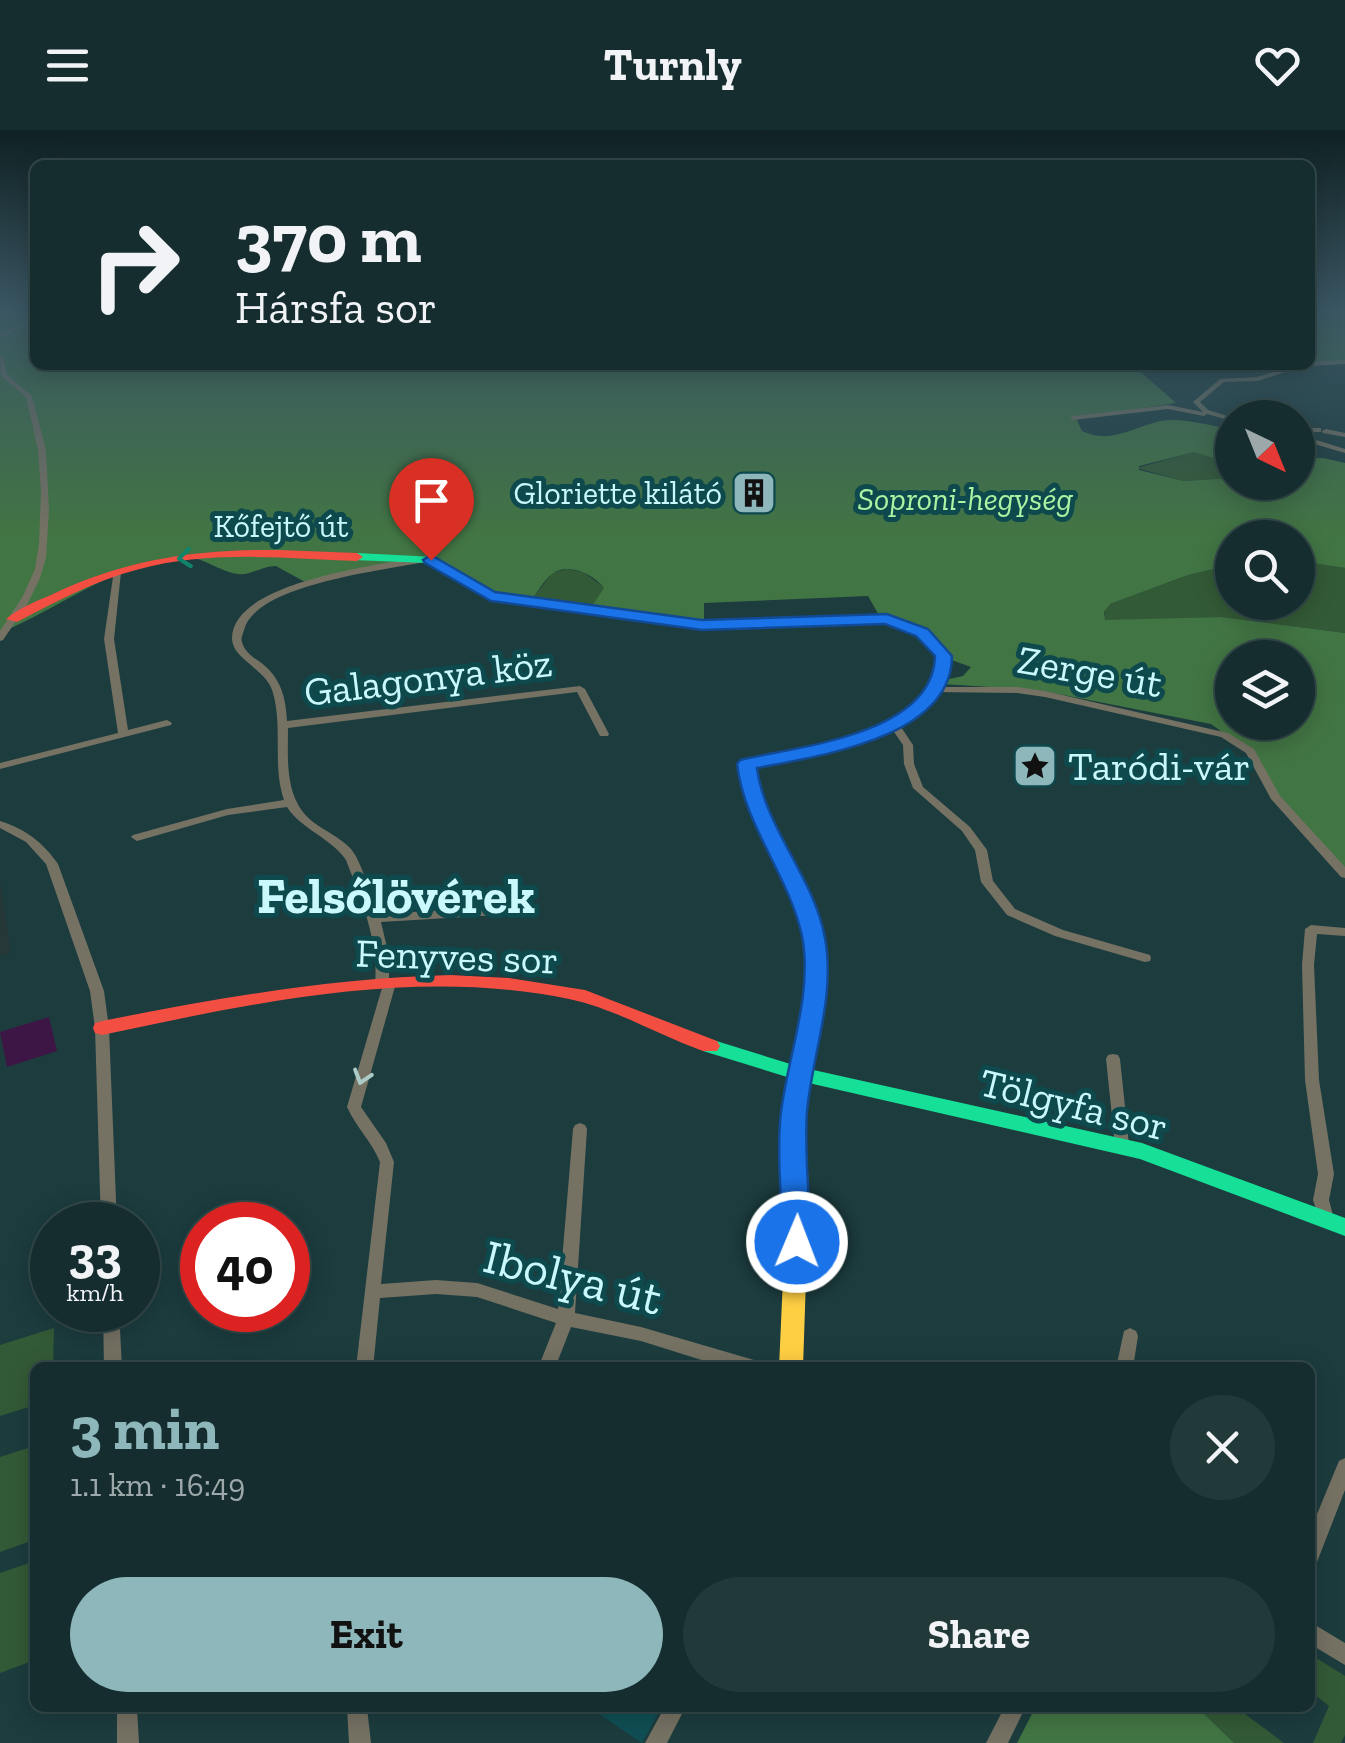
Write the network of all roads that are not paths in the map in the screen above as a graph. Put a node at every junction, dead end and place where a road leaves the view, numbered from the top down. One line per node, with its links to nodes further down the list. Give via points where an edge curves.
1 (14, 384): 12 (street, via 29,396 46,498 41,564)
2 (1215, 384): 3 (street, via 1196,402)
3 (1215, 414)
4 (1215, 415): 5 (street, via 1168,407)
5 (1073, 418)
6 (1315, 430): 7 (street)
7 (1345, 435)
8 (1315, 441): 9 (street)
9 (1345, 452)
10 (421, 560): 11 (street, Kőfejtő út, one-way to 11, via 194,556); 14 (street, Kőfejtő út, via 436,560 491,596 702,625 887,619 922,632 944,656); 16 (street, via 276,593 241,617 238,644 274,680)
11 (117, 572): 12 (street, Kőfejtő út); 18 (street, via 109,639)
12 (12, 620): 13 (street)
13 (0, 638)
14 (936, 690): 17 (street); 24 (street, Zerge út, via 1045,694 1224,735 1250,752 1276,797)
15 (168, 723): 18 (street)
16 (283, 725): 19 (street, Galagonya köz, via 580,689); 21 (street)
17 (895, 726): 28 (street, via 908,746 918,788 966,829 981,850 987,882 1011,912); 32 (street, via 822,750 747,764 750,791 791,872 814,938 813,1014)
18 (123, 734): 20 (street)
19 (604, 734)
20 (0, 766)
21 (290, 803): 23 (street); 26 (street, via 345,850)
22 (0, 824): 30 (street, via 29,838 52,864 97,991)
23 (137, 837)
24 (1345, 874)
25 (513, 910): 26 (street)
26 (376, 918): 29 (street)
27 (1345, 932): 36 (street, via 1311,929 1308,966)
28 (1145, 958)
29 (386, 984): 30 (street, Fenyves sor, via 228,1002); 32 (street, Fenyves sor, via 566,992); 38 (street, one-way to 38, via 354,1106 388,1162)
30 (102, 1028): 35 (street)
31 (1112, 1059): 34 (street)
32 (800, 1074): 34 (street, Tölgyfa sor); 46 (street)
33 (580, 1129): 39 (street)
34 (1122, 1145): 36 (street, Tölgyfa sor)
35 (108, 1202)
36 (1326, 1219): 37 (street)
37 (1345, 1227)
38 (371, 1292): 39 (street, Ibolya út, via 476,1290); 43 (street)
39 (566, 1319): 44 (street); 45 (street, Ibolya út)
40 (113, 1332): 42 (street)
41 (1130, 1336): 47 (street)
42 (114, 1362)
43 (365, 1362)
44 (548, 1362)
45 (734, 1362)
46 (791, 1362)
47 (1125, 1362)
48 (1345, 1467): 49 (street)
49 (1315, 1538)
50 (1315, 1635): 51 (street)
51 (1345, 1655)
52 (126, 1712): 56 (street)
53 (357, 1712): 57 (street)
54 (672, 1712): 58 (street)
55 (1013, 1712): 59 (street)
56 (128, 1743)
57 (360, 1743)
58 (656, 1743)
59 (997, 1743)

